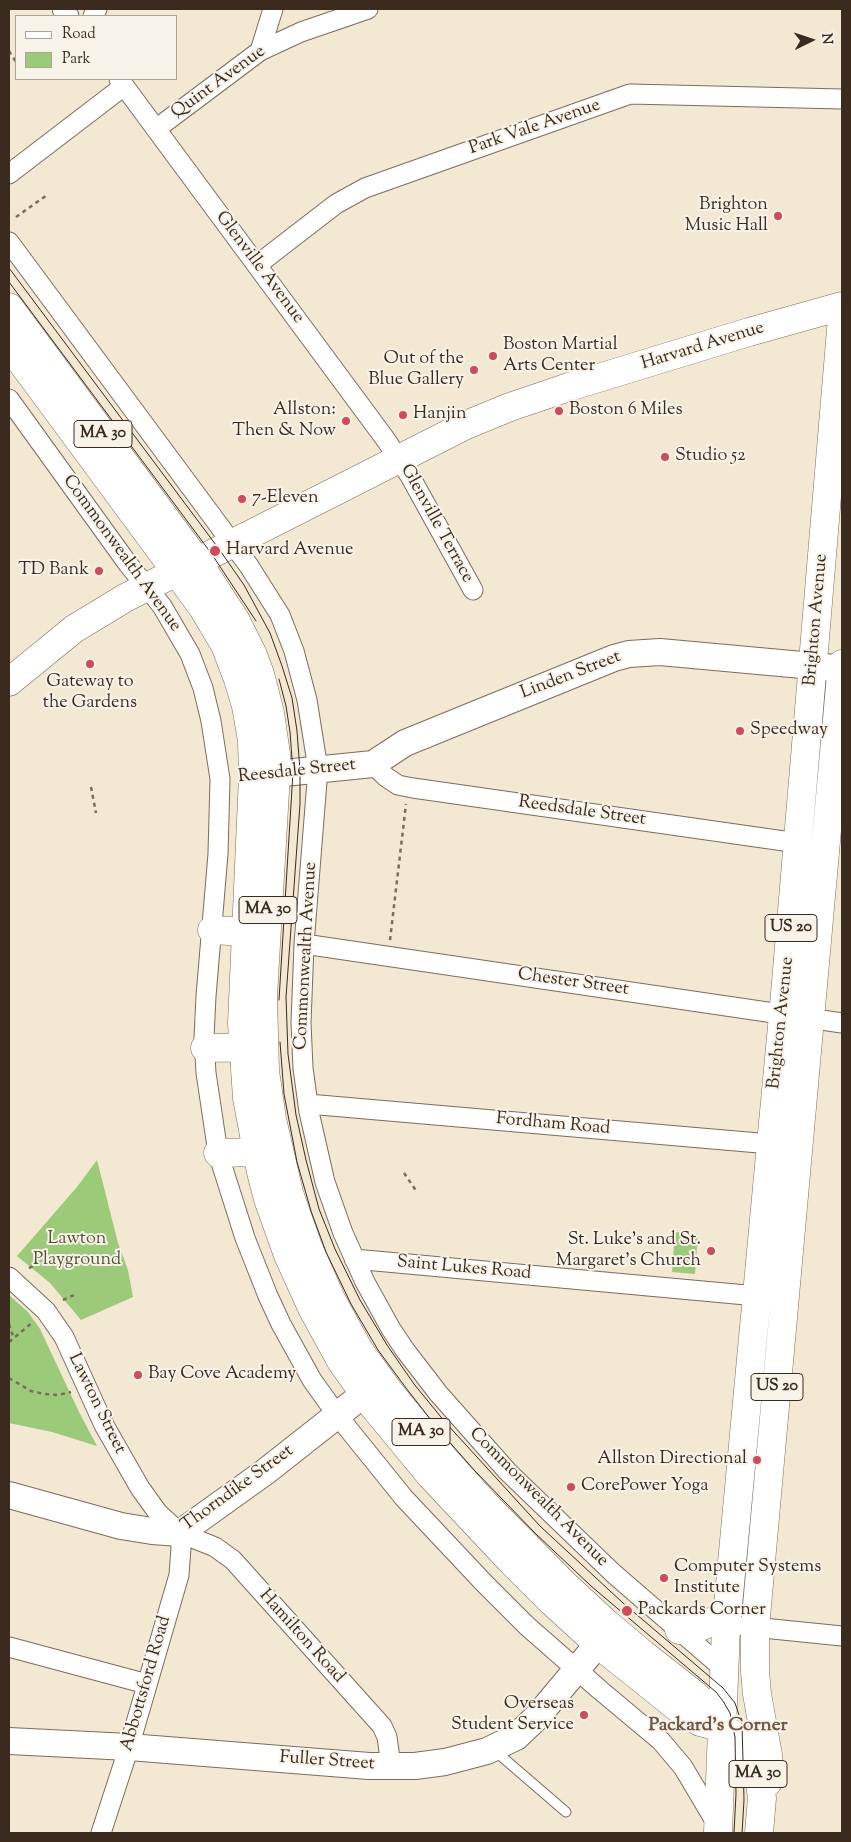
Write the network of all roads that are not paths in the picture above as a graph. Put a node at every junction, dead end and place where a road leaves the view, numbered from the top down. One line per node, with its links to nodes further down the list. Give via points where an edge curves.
1 (273, 9): 3 (street)
2 (368, 9): 3 (street, Quint Avenue, via 301,32)
3 (260, 51): 6 (street, Quint Avenue)
4 (122, 82): 6 (street, Glenville Avenue); 7 (street)
5 (842, 99): 9 (street, Park Vale Avenue, via 630,94 365,188 336,204)
6 (156, 129): 9 (street, Glenville Avenue)
7 (9, 174)
8 (9, 242): 16 (street, Commonwealth Avenue)
9 (257, 265): 15 (street, Glenville Avenue)
10 (842, 306): 15 (main road, Harvard Avenue, via 682,352 510,407)
11 (9, 307): 17 (main road, Commonwealth Avenue / MA 30)
12 (842, 318): 21 (main road, Brighton Avenue / US 20)
13 (9, 345): 17 (main road, Commonwealth Avenue / MA 30)
14 (9, 399): 18 (street, Commonwealth Avenue)
15 (399, 459): 16 (main road, Harvard Avenue); 19 (street, Glenville Terrace)
16 (232, 543): 17 (main road, Harvard Avenue); 25 (street, Commonwealth Avenue, via 280,615 309,709)
17 (186, 566): 18 (main road, Harvard Avenue); 26 (main road, Commonwealth Avenue / MA 30, via 229,610 253,655 266,693 276,754)
18 (147, 586): 23 (main road, Harvard Avenue, via 74,629); 27 (street, Commonwealth Avenue, via 190,654 203,688)
19 (472, 590)
20 (842, 664): 22 (main road, Brighton Avenue / US 20)
21 (813, 666): 22 (street, Linden Street); 24 (street, Linden Street, via 660,652 629,654 405,743); 28 (main road, Brighton Avenue / US 20)
22 (842, 669): 33 (main road, Brighton Avenue / US 20)
23 (9, 682)
24 (373, 764): 25 (street, Reesdale Street); 28 (street, Reedsdale Street, via 398,785 413,788)
25 (318, 769): 26 (street, Reesdale Street); 31 (street, Commonwealth Avenue)
26 (265, 775): 27 (street, Reesdale Street); 30 (main road, Commonwealth Avenue / MA 30); 35 (main road, Commonwealth Avenue / MA 30, via 264,968)
27 (220, 779): 29 (street, Commonwealth Avenue)
28 (798, 843): 32 (main road, Brighton Avenue / US 20)
29 (212, 930): 30 (main road); 36 (street, Commonwealth Avenue)
30 (246, 932): 35 (main road, Commonwealth Avenue / MA 30, via 242,1004)
31 (304, 944): 32 (street, Chester Street); 37 (street, Commonwealth Avenue, via 301,1045)
32 (783, 1014): 33 (street, Chester Street); 38 (main road, Brighton Avenue / US 20)
33 (810, 1018): 34 (street, Chester Street); 39 (main road, Brighton Avenue / US 20)
34 (842, 1023)
35 (253, 1047): 36 (main road); 40 (main road, Commonwealth Avenue / MA 30, via 247,1098); 59 (main road, Commonwealth Avenue / MA 30, via 289,1193 319,1273 359,1350 446,1461 524,1544 605,1622 695,1695)
36 (205, 1048): 41 (street, Commonwealth Avenue)
37 (308, 1104): 38 (street, Fordham Road); 42 (street, Commonwealth Avenue, via 325,1182)
38 (770, 1144): 39 (street, Fordham Road); 44 (main road, Brighton Avenue / US 20)
39 (798, 1147): 45 (main road, Brighton Avenue / US 20)
40 (257, 1152): 41 (main road); 46 (main road, Commonwealth Avenue / MA 30, via 272,1208 299,1282 325,1334)
41 (218, 1153): 47 (street, Commonwealth Avenue, via 245,1238 268,1296 312,1380)
42 (354, 1259): 44 (street, Saint Lukes Road); 51 (street, Commonwealth Avenue, via 391,1329 474,1436 577,1540)
43 (9, 1277): 49 (street, Lawton Street, via 46,1311 64,1337 120,1454 153,1507)
44 (756, 1296): 45 (street, Saint Lukes Road); 50 (main road, Brighton Avenue / US 20)
45 (784, 1299): 53 (main road, Brighton Avenue / US 20)
46 (364, 1394): 47 (street, Thorndike Street); 54 (main road, Commonwealth Avenue / MA 30, via 470,1518)
47 (337, 1415): 49 (street, Thorndike Street); 57 (street, Commonwealth Avenue, via 404,1498 445,1542 527,1626)
48 (9, 1495): 49 (street, Thorndike Street, via 121,1526)
49 (180, 1533): 58 (street, Abbottsford Road, via 182,1548 178,1575); 63 (street, Hamilton Road, via 224,1552 239,1567 382,1726)
50 (727, 1620): 51 (main road); 53 (street); 56 (main road, Brighton Avenue / US 20)
51 (679, 1630): 56 (street, Commonwealth Avenue)
52 (842, 1636): 53 (street)
53 (755, 1639): 59 (main road, via 740,1690); 67 (main road, Brighton Avenue / US 20, via 757,1694 768,1761 768,1795)
54 (598, 1644): 57 (street, Fuller Street); 59 (main road, Commonwealth Avenue / MA 30, via 684,1712 700,1722)
55 (9, 1647): 58 (street)
56 (724, 1669): 59 (main road, Brighton Avenue / US 20)
57 (577, 1670): 62 (street, Fuller Street, via 527,1728); 65 (street, Commonwealth Avenue, via 661,1741 683,1768)
58 (147, 1684): 61 (street, Abbottsford Road)
59 (723, 1728): 65 (main road, Commonwealth Avenue / US 20); 67 (main road, Commonwealth Avenue / MA 30, via 743,1746 758,1771 762,1798)
60 (9, 1741): 61 (street, Fuller Street)
61 (128, 1747): 63 (street, Fuller Street); 66 (street, Abbottsford Road)
62 (493, 1749): 63 (street, Fuller Street, via 445,1762); 64 (lane)
63 (391, 1766)
64 (566, 1812)
65 (718, 1830)
66 (101, 1833)
67 (759, 1833)

